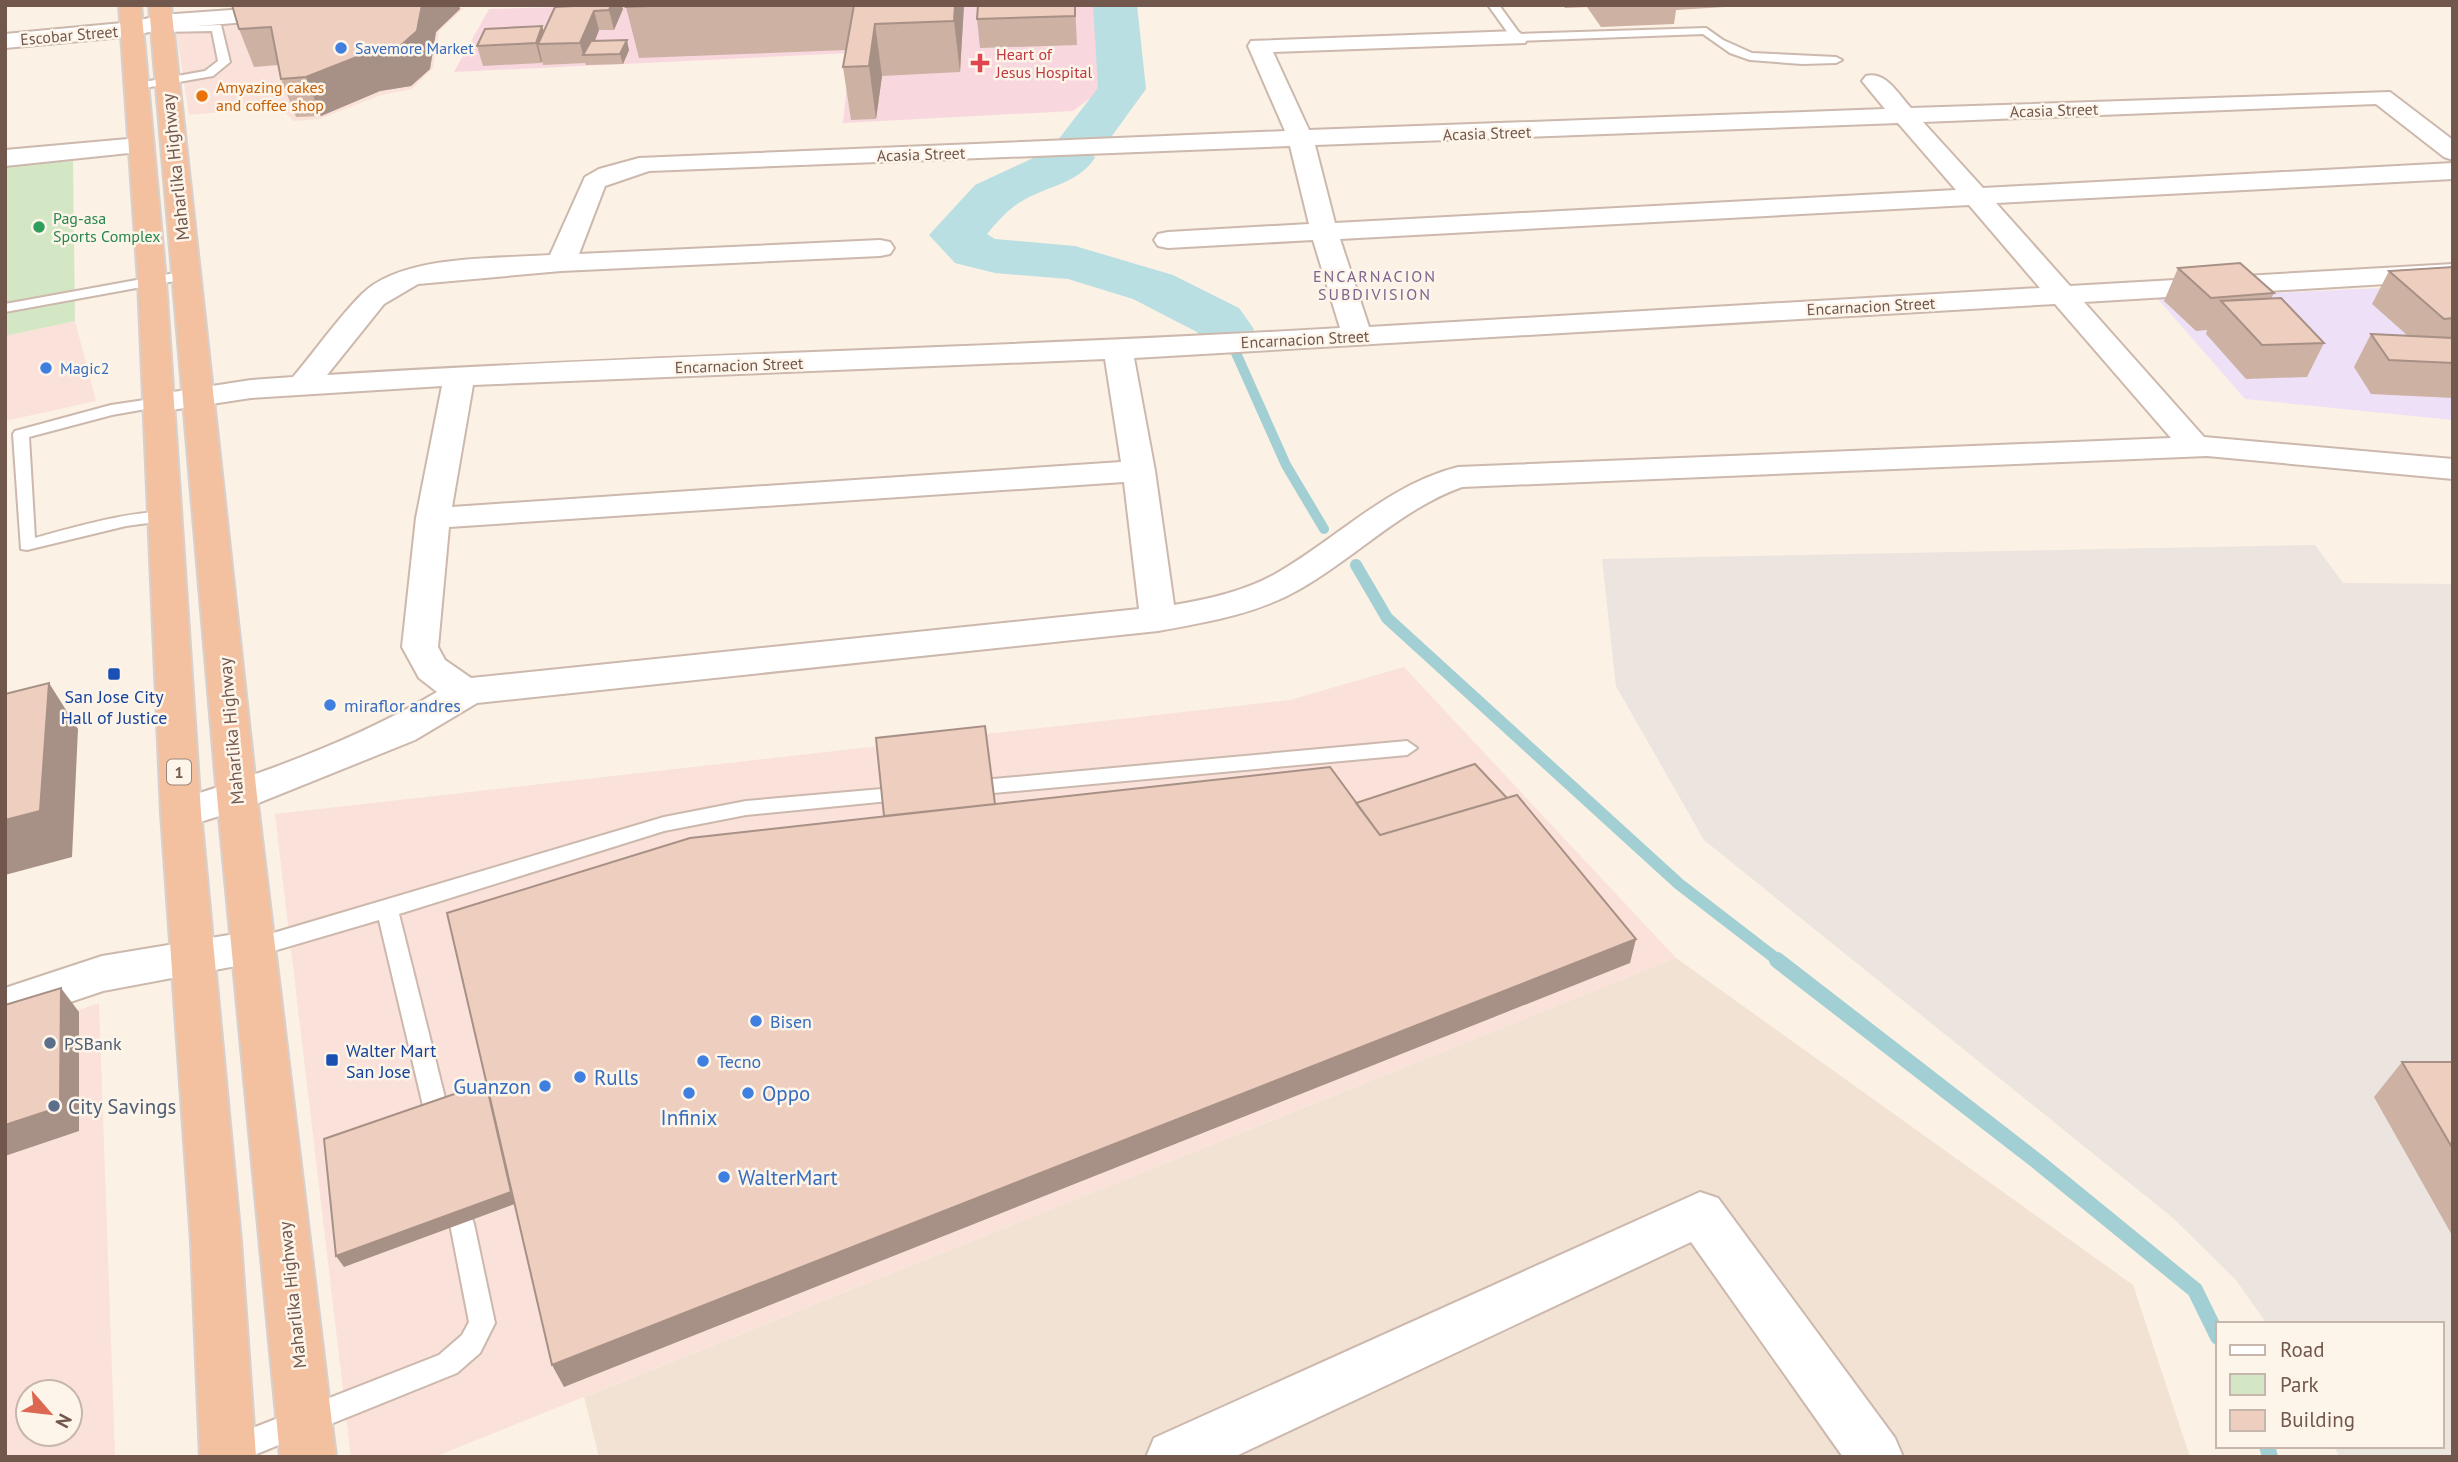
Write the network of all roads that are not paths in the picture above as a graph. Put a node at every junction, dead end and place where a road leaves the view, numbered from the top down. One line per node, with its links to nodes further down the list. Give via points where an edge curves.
1 (130, 5): 5 (highway, Maharlika Highway / 1)
2 (1493, 5): 6 (lane)
3 (311, 12): 4 (street, Escobar Street)
4 (161, 19): 5 (street, Escobar Street); 10 (highway, Maharlika Highway / 1); 10 (lane, via 217,27 224,62 208,74)
5 (133, 29): 7 (street, Escobar Street); 10 (highway, Maharlika Highway / 1)
6 (1517, 38): 8 (lane, via 1706,32 1731,52 1752,57); 12 (street, via 1259,46)
7 (5, 41)
8 (1836, 60)
9 (1874, 81): 11 (street)
10 (151, 85): 13 (highway, Maharlika Highway / 1); 23 (highway, Maharlika Highway / 1)
11 (1904, 116): 12 (street, Acasia Street); 14 (street, Acasia Street, via 2382,97); 17 (street)
12 (1301, 140): 18 (street); 21 (street, Acasia Street, via 648,163 594,182)
13 (139, 146): 15 (street); 23 (highway, Maharlika Highway / 1)
14 (2453, 152)
15 (5, 158)
16 (2453, 171): 17 (street)
17 (1976, 197): 18 (street); 24 (street)
18 (1324, 232): 19 (street); 26 (street)
19 (1168, 240)
20 (880, 248): 21 (street)
21 (561, 263): 29 (street, via 431,273 392,285 374,298)
22 (2453, 272): 24 (street, Encarnacion Street)
23 (169, 278): 25 (lane); 30 (highway, Maharlika Highway / 1); 31 (highway, Maharlika Highway / 1)
24 (2062, 295): 26 (street, Encarnacion Street); 32 (street)
25 (5, 308)
26 (1357, 336): 27 (street, Encarnacion Street)
27 (1118, 350): 28 (street, Encarnacion Street); 34 (street)
28 (459, 376): 29 (street, Encarnacion Street); 36 (street)
29 (300, 388): 30 (street, Encarnacion Street)
30 (199, 396): 31 (street, Encarnacion Street); 41 (highway, Maharlika Highway / 1)
31 (158, 403): 35 (highway, Maharlika Highway / 1); 35 (lane, via 111,410 21,434 27,545)
32 (2195, 446): 33 (street); 37 (street, via 1458,477 1427,489 1275,588 1237,605)
33 (2453, 470)
34 (1139, 471): 36 (street); 37 (street)
35 (164, 516): 43 (highway, Maharlika Highway / 1)
36 (433, 518): 38 (street, via 420,648 439,675)
37 (1158, 619): 38 (street)
38 (468, 691): 41 (street, via 401,731)
39 (1407, 748): 40 (lane)
40 (993, 786)
41 (237, 796): 43 (street); 45 (highway, Maharlika Highway / 1)
42 (883, 796): 44 (lane, via 746,808 664,824)
43 (181, 813): 46 (highway, Maharlika Highway / 1)
44 (387, 909): 45 (lane); 48 (lane)
45 (253, 948): 46 (street); 50 (highway, Maharlika Highway / 1)
46 (194, 956): 47 (street, via 102,974); 51 (highway, Maharlika Highway / 1)
47 (5, 1006)
48 (437, 1114)
49 (462, 1224): 50 (lane, via 482,1323 471,1344 448,1364)
50 (307, 1440): 51 (lane)
51 (228, 1454)
52 (1173, 1457): 53 (street, via 1700,1214)
53 (1876, 1457)

